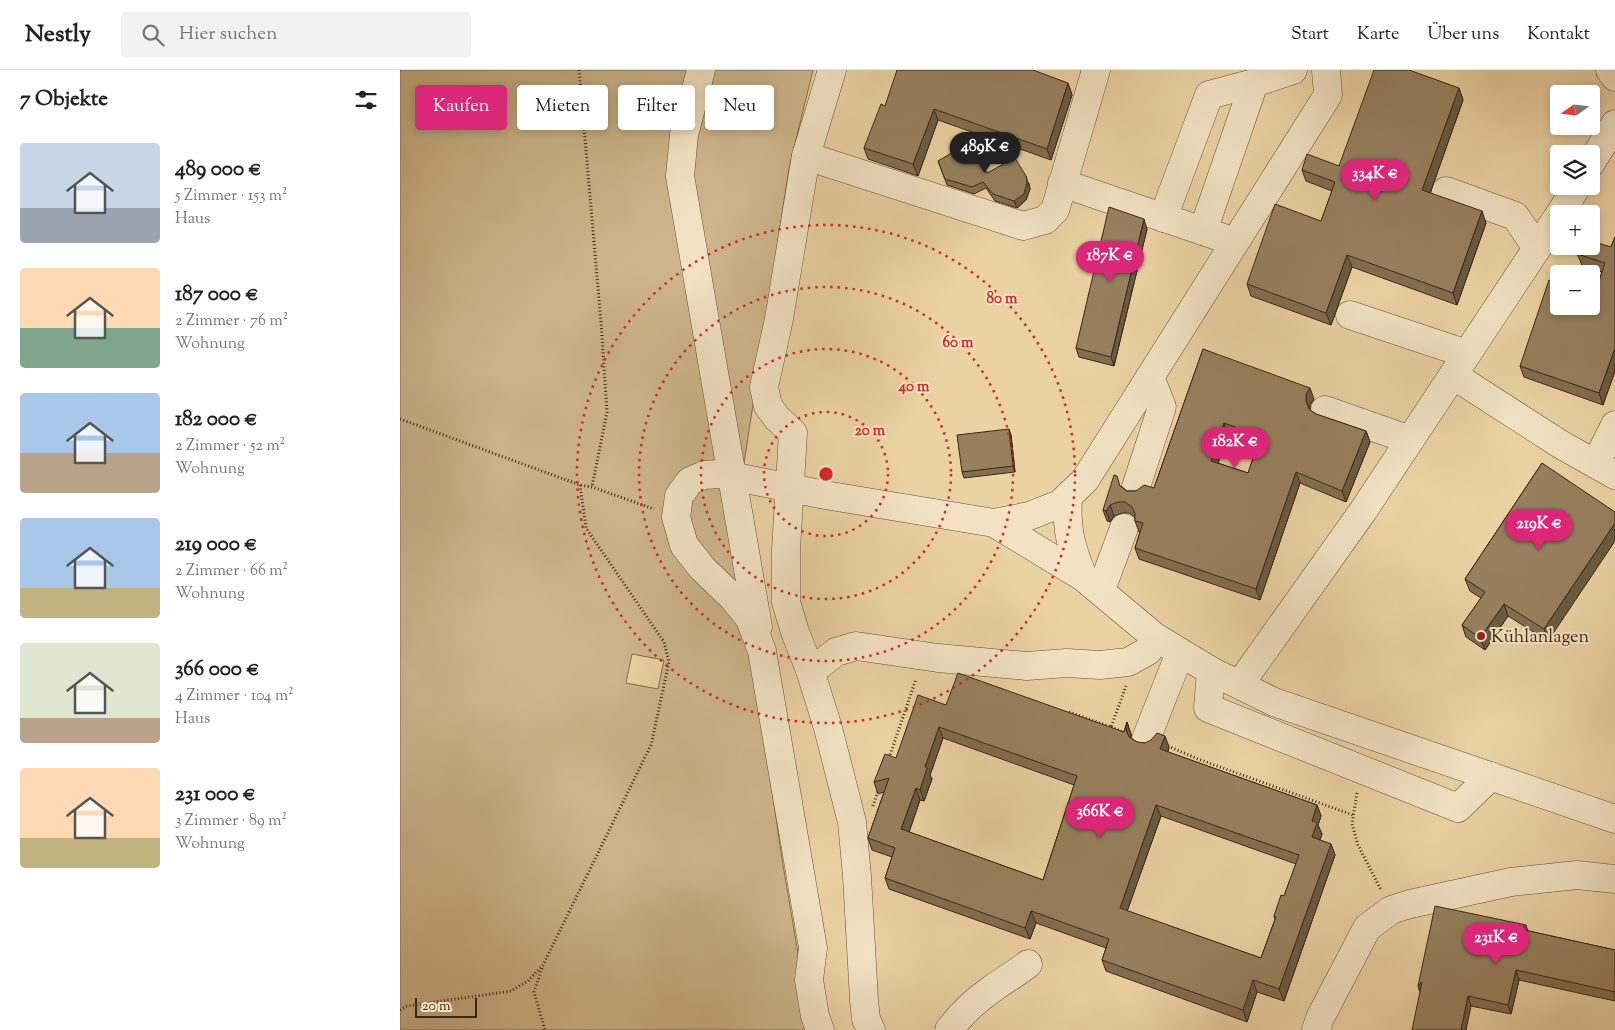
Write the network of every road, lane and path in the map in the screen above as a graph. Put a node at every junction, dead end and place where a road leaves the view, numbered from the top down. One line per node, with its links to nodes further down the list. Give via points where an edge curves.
1 (579, 70): 32 (path, via 607,412)
2 (701, 70): 30 (lane, via 684,135 680,176)
3 (832, 70): 12 (lane)
4 (1096, 70): 13 (lane)
5 (1292, 70): 9 (lane)
6 (1326, 70): 16 (lane, via 1328,96)
7 (1610, 70): 8 (lane)
8 (1615, 77)
9 (1254, 83): 15 (lane); 17 (lane, via 1210,95)
10 (1615, 124): 11 (lane)
11 (1600, 148)
12 (806, 156): 13 (lane, via 1023,226 1045,220 1055,210); 34 (lane, via 780,319 764,388 768,406 793,433)
13 (1062, 183): 17 (lane)
14 (1446, 192): 21 (lane, via 1515,216)
15 (1214, 197): 16 (lane); 19 (lane)
16 (1257, 208): 20 (lane)
17 (1163, 218): 19 (lane)
18 (1550, 228): 21 (lane)
19 (1203, 231): 20 (lane)
20 (1235, 242): 24 (lane)
21 (1537, 248): 23 (lane)
22 (1350, 315): 23 (lane)
23 (1460, 365): 28 (lane); 29 (lane, via 1560,444)
24 (1150, 377): 33 (lane, via 1162,407); 35 (lane, via 1086,480)
25 (1325, 410): 28 (lane)
26 (400, 419): 31 (path)
27 (1615, 425): 29 (lane)
28 (1410, 440): 47 (lane)
29 (1605, 469)
30 (732, 476): 34 (lane); 36 (lane, via 704,475 690,481 679,496); 41 (lane)
31 (580, 485): 32 (path); 61 (path, via 586,528 664,642 670,662 651,745)
32 (592, 487): 36 (path)
33 (1136, 487)
34 (790, 488): 37 (lane, via 824,504); 45 (lane, via 786,602)
35 (1068, 497): 37 (lane, via 1060,504 1029,516); 39 (lane, via 1071,545)
36 (676, 517): 41 (lane, via 684,544 750,619)
37 (994, 523): 39 (lane)
38 (1124, 528): 39 (lane)
39 (1092, 583): 40 (lane)
40 (1155, 637): 42 (lane); 44 (lane, via 1148,651)
41 (762, 651): 64 (lane, via 814,948 809,980)
42 (1180, 652): 46 (lane); 50 (lane)
43 (924, 656): 44 (lane, via 1027,666 1100,665); 45 (lane, via 856,646 836,652); 51 (path)
44 (1133, 659): 49 (path)
45 (810, 670): 65 (lane, via 852,822 864,1000 866,1020)
46 (1211, 671): 47 (lane); 52 (lane, via 1208,708)
47 (1240, 684): 53 (lane, via 1274,702)
48 (1069, 712): 49 (path)
49 (1111, 727): 50 (path)
50 (1145, 739): 56 (path)
51 (886, 767)
52 (1363, 769): 53 (lane, via 1458,808); 56 (path)
53 (1491, 776): 57 (lane)
54 (880, 786): 55 (path)
55 (870, 814)
56 (1353, 815): 59 (path, via 1358,845)
57 (1615, 819)
58 (1615, 879): 59 (lane, via 1578,875 1511,882)
59 (1391, 910): 67 (lane, via 1367,928)
60 (1028, 964): 66 (lane, via 991,989)
61 (543, 965): 62 (path, via 528,981 511,992 407,1006); 63 (path, via 534,992)
62 (400, 1010)
63 (545, 1030)
64 (820, 1030)
65 (871, 1030)
66 (949, 1030)
67 (1316, 1030)

